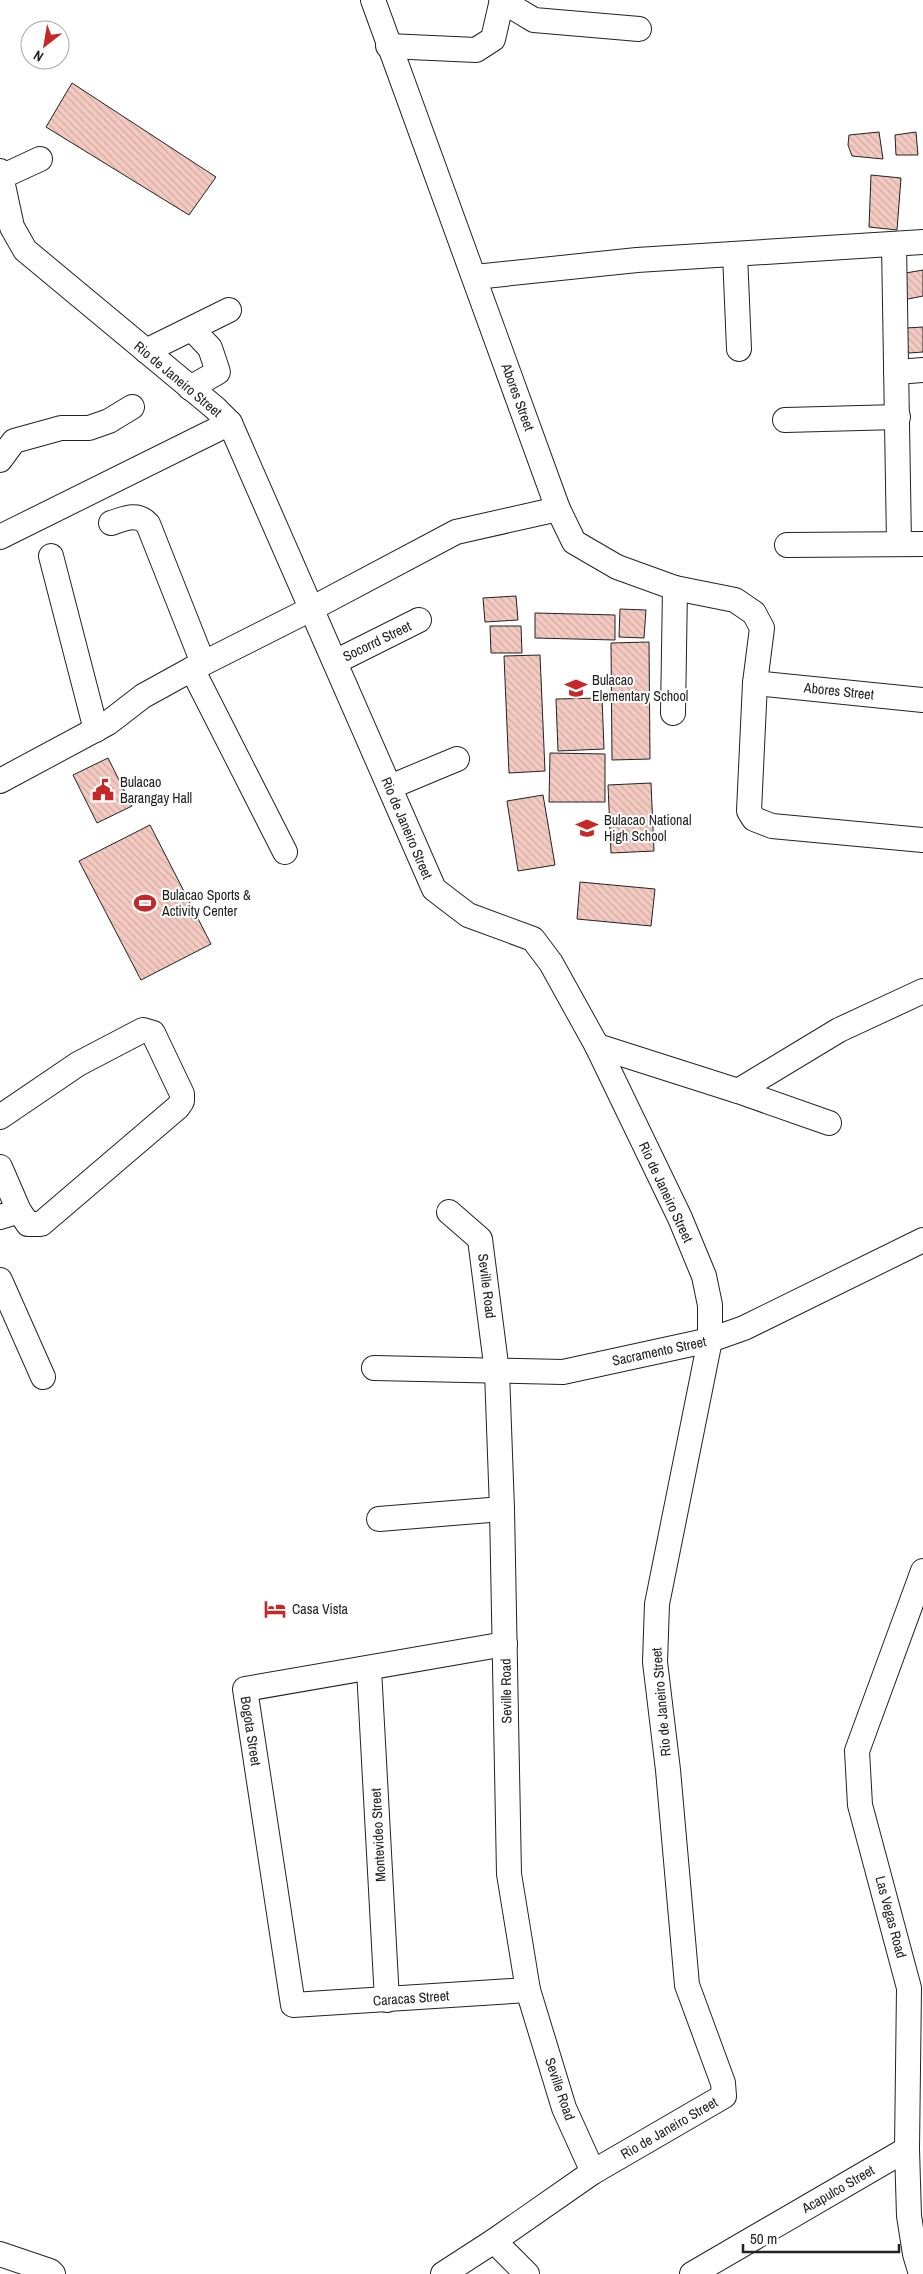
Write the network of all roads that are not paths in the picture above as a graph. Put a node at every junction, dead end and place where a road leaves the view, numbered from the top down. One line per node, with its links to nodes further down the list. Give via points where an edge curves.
1 (373, 0): 4 (street, Abores Street)
2 (501, 2): 3 (street, via 534,20); 4 (street, via 493,39 476,50)
3 (639, 29)
4 (388, 46): 10 (street, Abores Street)
5 (40, 159): 6 (street)
6 (1, 174): 14 (street, Rio de Janeiro Street, via 12,227 25,250)
7 (923, 242): 8 (street)
8 (894, 244): 9 (street); 16 (street)
9 (735, 254): 10 (street, via 637,260); 13 (street)
10 (475, 277): 23 (street, Abores Street)
11 (229, 310): 12 (street)
12 (192, 329): 14 (street); 17 (street, via 210,348 218,372)
13 (739, 349)
14 (146, 352): 17 (street, Rio de Janeiro Street)
15 (923, 370): 16 (street)
16 (896, 372): 19 (street)
17 (190, 388): 21 (street, Rio de Janeiro Street)
18 (132, 407): 22 (street, via 89,428 61,428 14,441)
19 (898, 417): 20 (street); 26 (street)
20 (785, 420)
21 (230, 423): 25 (street); 31 (street, Rio de Janeiro Street)
22 (0, 460)
23 (558, 509): 30 (street, Abores Street, via 574,542 617,567); 31 (street, via 456,532)
24 (111, 523): 34 (street, via 136,517 148,524)
25 (0, 537)
26 (899, 543): 27 (street); 28 (street)
27 (923, 544)
28 (787, 545)
29 (50, 556): 38 (street)
30 (675, 588): 35 (street, Abores Street, via 735,600 754,613 762,628); 37 (street)
31 (311, 609): 33 (street, Rio de Janeiro Street); 34 (street)
32 (419, 620): 33 (street, Socorrd Street)
33 (334, 662): 41 (street, Rio de Janeiro Street)
34 (197, 666): 38 (street, via 143,696); 43 (street)
35 (755, 683): 36 (street, Abores Street); 42 (street, Abores Street, via 749,811 754,819 772,826)
36 (923, 700)
37 (673, 713)
38 (96, 730): 40 (street)
39 (457, 759): 41 (street)
40 (0, 781)
41 (390, 787): 45 (street, Rio de Janeiro Street, via 434,890 468,915 533,939 551,963)
42 (923, 840)
43 (285, 852)
44 (923, 991): 46 (street, via 839,1030)
45 (598, 1046): 46 (street); 54 (street, Rio de Janeiro Street, via 704,1276 710,1305)
46 (738, 1091): 48 (street)
47 (0, 1117): 51 (street, via 78,1064 143,1030 153,1034 182,1094 178,1106 41,1224 28,1224)
48 (829, 1123)
49 (0, 1166): 51 (street)
50 (449, 1212): 56 (street, Seville Road, via 480,1239)
51 (10, 1214)
52 (923, 1240): 54 (street, Sacramento Street, via 744,1328)
53 (0, 1280): 57 (street)
54 (710, 1340): 56 (street, Sacramento Street, via 563,1372); 67 (street, Rio de Janeiro Street, via 657,1604 655,1662 687,1985 723,2084 724,2096)
55 (374, 1368): 56 (street, Sacramento Street)
56 (497, 1372): 58 (street, Seville Road)
57 (42, 1377)
58 (502, 1509): 59 (street); 61 (street, Seville Road)
59 (379, 1519)
60 (923, 1572): 66 (street, Las Vegas Road, via 857,1751 860,1805 909,1988)
61 (505, 1644): 62 (street, Bogota Street); 63 (street, Seville Road, via 509,1874)
62 (369, 1669): 64 (street, Montevideo Street); 65 (street, Bogota Street, via 244,1689)
63 (528, 1990): 64 (street, Caracas Street); 67 (street, Seville Road, via 564,2108)
64 (387, 2000): 65 (street, Caracas Street)
65 (293, 2005)
66 (907, 2149): 70 (street, Acapulco Street); 75 (street, Las Vegas Road, via 909,2216)
67 (593, 2172): 68 (street, Rio de Janeiro Street)
68 (494, 2241): 72 (street, Rio de Janeiro Street); 73 (street)
69 (0, 2254): 71 (street)
70 (720, 2267): 74 (street, Acapulco Street)
71 (53, 2274)
72 (443, 2274)
73 (527, 2274)
74 (692, 2274)
75 (921, 2274)

